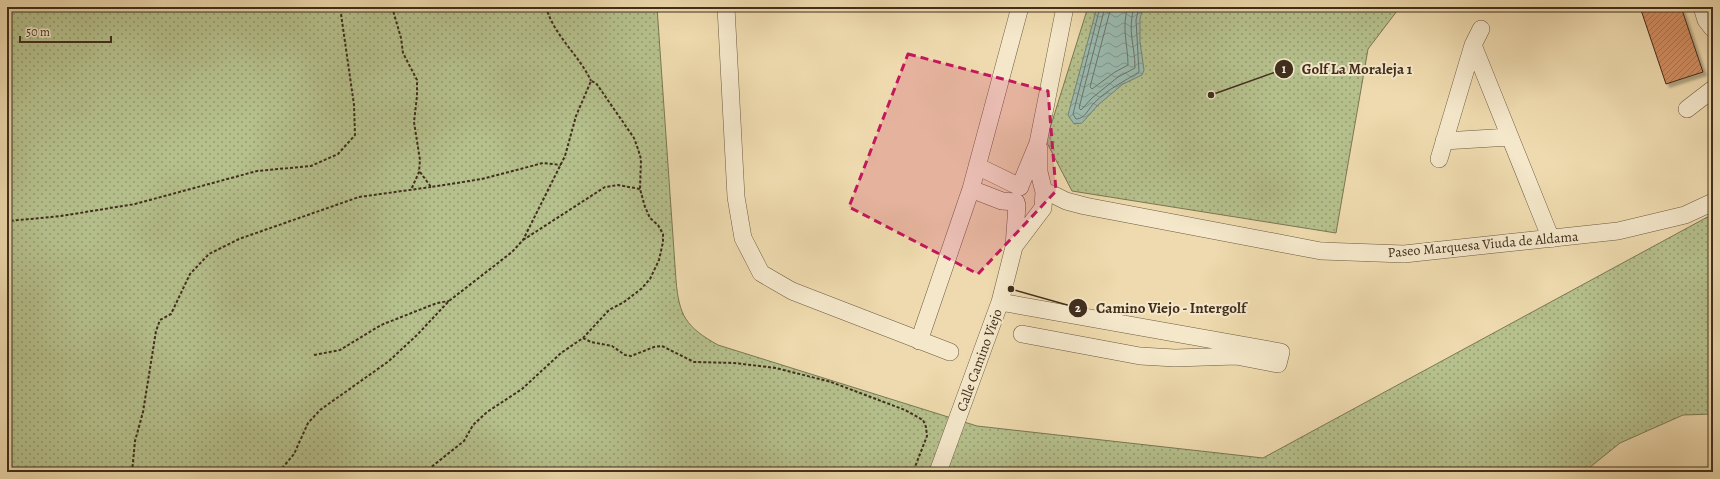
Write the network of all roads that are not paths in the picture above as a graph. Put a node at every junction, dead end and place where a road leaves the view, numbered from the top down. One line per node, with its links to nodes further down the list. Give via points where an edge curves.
1 (726, 7): 23 (street, via 736,197 743,238 761,273 792,291)
2 (1020, 7): 14 (street)
3 (1065, 7): 12 (street, Calle Camino Viejo)
4 (1702, 7): 6 (street, via 1706,20)
5 (1481, 29): 7 (street)
6 (1713, 29)
7 (1474, 45): 10 (street); 11 (street)
8 (1713, 89): 9 (street)
9 (1687, 109)
10 (1510, 137): 11 (street); 19 (street)
11 (1444, 141): 13 (street)
12 (1038, 143): 16 (street, Calle Camino Viejo); 17 (street, Calle Camino Viejo)
13 (1439, 159)
14 (977, 166): 15 (street); 16 (street)
15 (971, 189): 16 (street, via 1002,201); 23 (street)
16 (1019, 195): 17 (street, via 1028,181 1037,181); 17 (street, via 1026,214 1034,214); 20 (street, Calle Camino Viejo)
17 (1042, 199): 19 (street, Paseo Marquesa Viuda de Aldama, via 1321,251 1404,254); 20 (street, Calle Camino Viejo)
18 (1713, 202): 19 (street, Paseo Marquesa Viuda de Aldama, via 1685,215 1618,231)
19 (1551, 239)
20 (1014, 247): 21 (street, Calle Camino Viejo)
21 (1000, 302): 22 (street, via 1281,352 1278,364 1236,356 1140,356); 25 (street, Calle Camino Viejo)
22 (1022, 334)
23 (919, 341): 24 (street)
24 (950, 352)
25 (938, 472)

